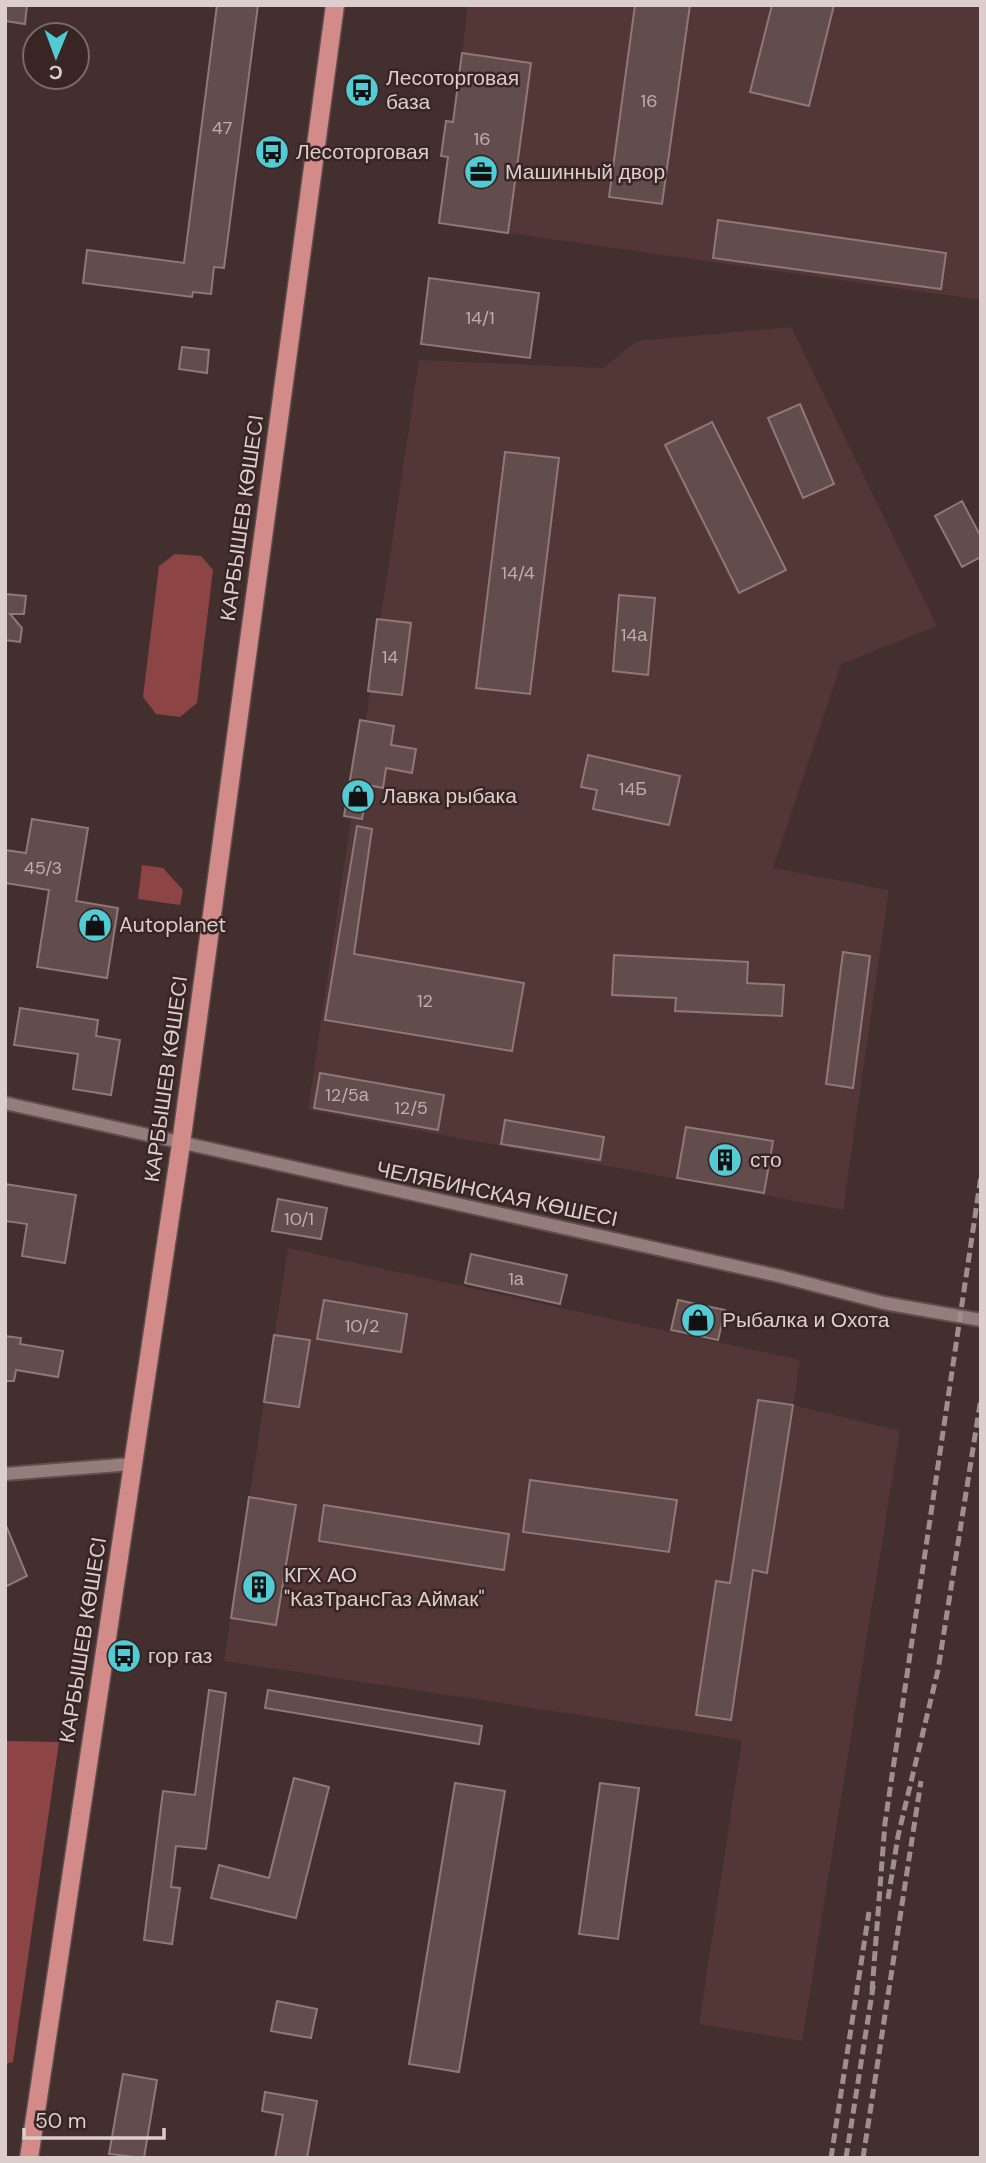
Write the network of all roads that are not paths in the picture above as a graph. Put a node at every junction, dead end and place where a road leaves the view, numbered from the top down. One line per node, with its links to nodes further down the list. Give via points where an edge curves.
1 (335, 5): 3 (main road, КАРБЫШЕВ КӨШЕСІ)
2 (5, 1102): 3 (street, ЧЕЛЯБИНСКАЯ КӨШЕСІ)
3 (181, 1144): 4 (street, ЧЕЛЯБИНСКАЯ КӨШЕСІ, via 884,1303); 5 (main road, КАРБЫШЕВ КӨШЕСІ)
4 (981, 1320)
5 (132, 1464): 6 (street); 7 (main road, КАРБЫШЕВ КӨШЕСІ)
6 (5, 1474)
7 (29, 2158)

